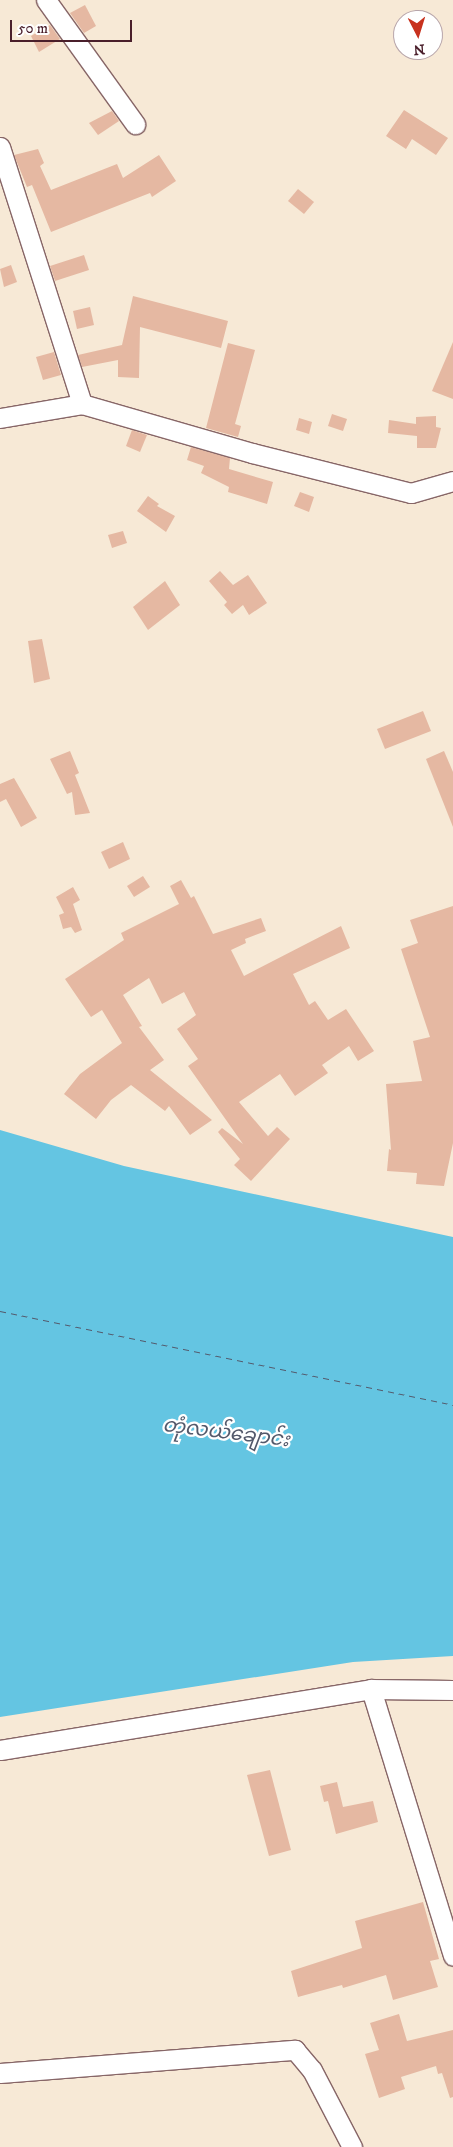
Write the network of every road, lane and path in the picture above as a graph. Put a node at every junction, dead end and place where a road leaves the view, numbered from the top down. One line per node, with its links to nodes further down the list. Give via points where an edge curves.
1 (46, 0): 2 (street)
2 (135, 124)
3 (0, 148): 4 (street)
4 (82, 404): 5 (street); 6 (street, via 252,453 411,493)
5 (0, 418)
6 (453, 481)
7 (371, 1689): 8 (street); 9 (street); 10 (street)
8 (453, 1690)
9 (0, 1750)
10 (453, 1956)
11 (0, 2072): 12 (street, via 296,2050 312,2070)
12 (352, 2147)

